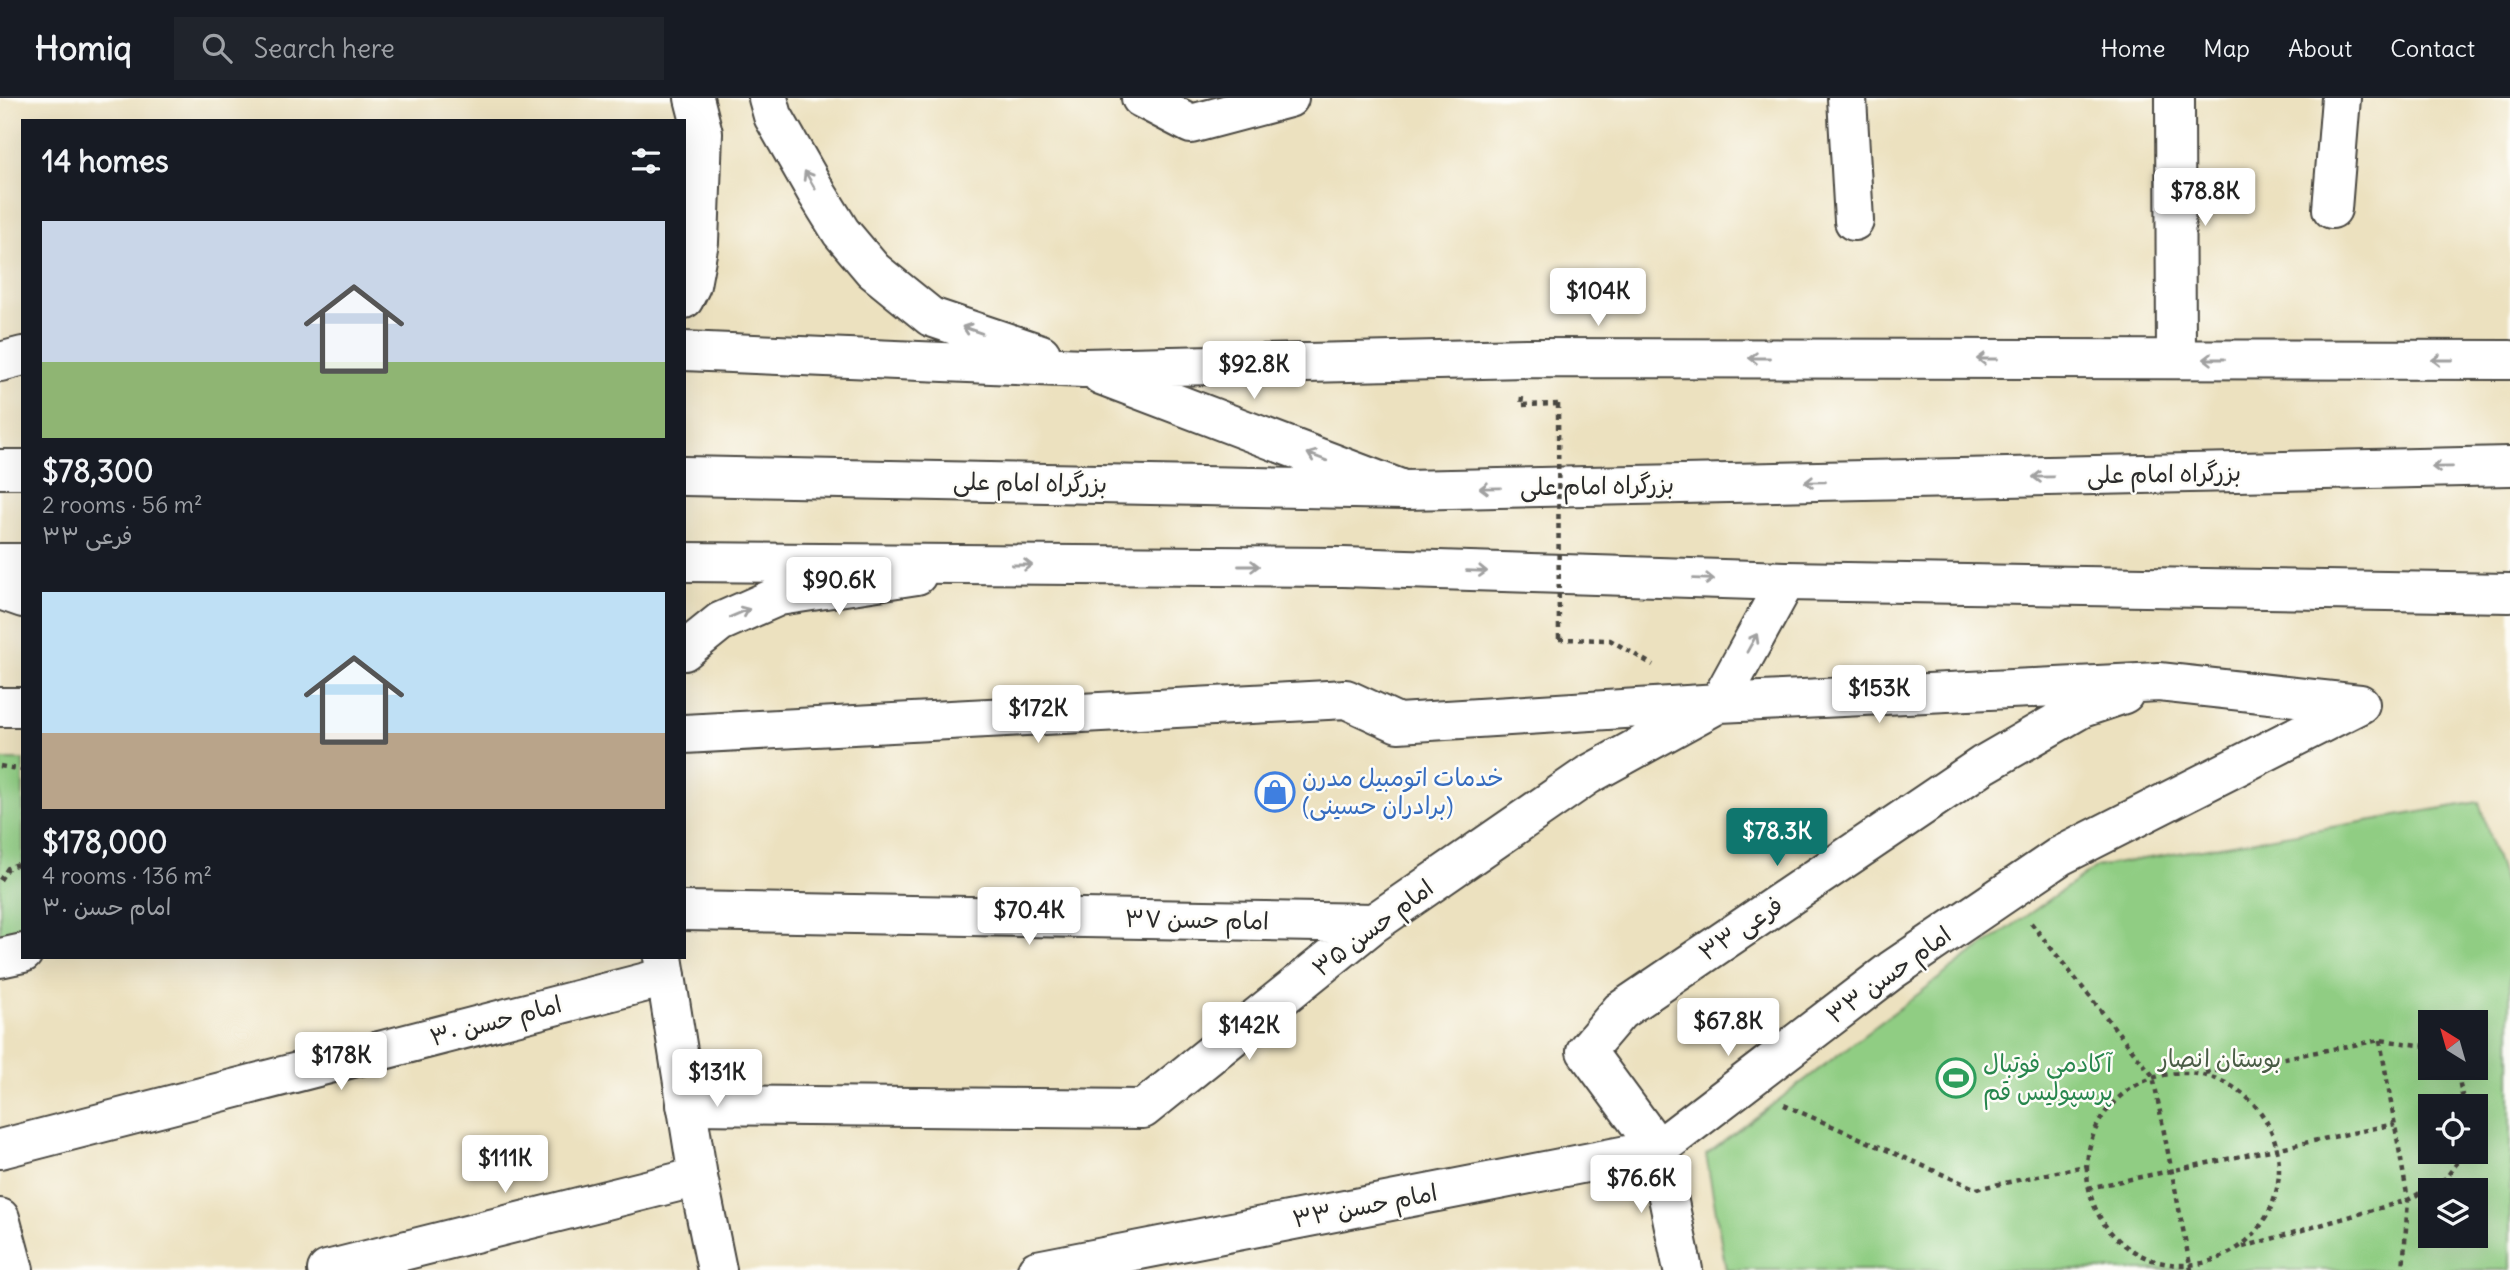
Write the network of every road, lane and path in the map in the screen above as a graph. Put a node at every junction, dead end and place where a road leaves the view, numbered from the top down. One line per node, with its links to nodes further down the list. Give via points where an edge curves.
1 (694, 98): 10 (main road, via 703,133 699,242)
2 (768, 98): 16 (main road, one-way to 2, via 931,317 873,270 818,195 773,116)
3 (1141, 98): 4 (main road, via 1191,124)
4 (1289, 98)
5 (1847, 98): 9 (main road)
6 (2175, 98): 13 (main road)
7 (2341, 98): 8 (main road)
8 (2332, 209)
9 (1854, 221)
10 (686, 295)
11 (686, 351): 16 (main road)
12 (21, 357): 15 (main road)
13 (2176, 359): 14 (main road, one-way to 13); 16 (main road, one-way to 16, via 1525,358)
14 (2510, 360)
15 (0, 362)
16 (1083, 368): 22 (main road, one-way to 16)
17 (1521, 405): 31 (path, bridge, via 1558,404 1559,639)
18 (2510, 466): 22 (main road, بزرگراه امام علی, one-way to 22)
19 (0, 469): 20 (main road)
20 (21, 469)
21 (686, 476): 22 (main road, بزرگراه امام علی)
22 (1404, 490)
23 (686, 562): 26 (main road)
24 (0, 563): 25 (main road)
25 (21, 563)
26 (984, 565): 27 (main road, one-way to 27, via 1343,567); 32 (main road, one-way to 26, via 720,622 779,596)
27 (1786, 581): 29 (main road); 34 (main road, one-way to 27)
28 (0, 590): 30 (main road)
29 (2510, 593)
30 (21, 597)
31 (1610, 640)
32 (686, 648)
33 (2159, 682): 34 (main road); 42 (main road, امام حسن ۳۳, via 2360,704 2060,856); 57 (main road, فرعی ۳۳, via 2082,708 1983,765 1620,1011 1586,1051)
34 (1719, 703): 37 (main road, via 1398,723 1346,699); 44 (main road, امام حسن ۳۵, via 1588,775)
35 (0, 707): 36 (main road)
36 (21, 708)
37 (686, 734)
38 (0, 766): 39 (path)
39 (21, 770)
40 (21, 863): 41 (path, via 8,868)
41 (0, 880)
42 (2007, 892): 51 (path); 52 (main road, امام حسن ۳۳, via 1892,970)
43 (686, 911): 44 (main road, امام حسن ۳۷)
44 (1374, 923): 53 (main road, امام حسن ۳۵, via 1143,1109)
45 (21, 953): 46 (main road)
46 (0, 958)
47 (665, 967): 53 (main road); 56 (main road, امام حسن ۳۰)
48 (2380, 1040): 49 (path); 50 (path); 54 (path)
49 (2418, 1045)
50 (2204, 1073): 51 (path); 55 (path, via 2253,1099)
51 (2153, 1076): 59 (path, via 2119,1096 2095,1128); 65 (path)
52 (1741, 1086): 57 (main road, امام حسن ۳۳); 59 (path, via 1976,1189)
53 (686, 1105): 60 (main road)
54 (2395, 1124): 55 (path); 62 (path)
55 (2279, 1147): 61 (path); 64 (path, via 2276,1202)
56 (0, 1149)
57 (1658, 1149): 69 (main road, امام حسن ۳۳); 70 (main road)
58 (2456, 1164): 62 (path, via 2446,1178)
59 (2085, 1166): 61 (path)
60 (698, 1177): 67 (main road); 68 (main road)
61 (2088, 1188): 65 (path, via 2107,1230 2144,1258)
62 (2408, 1200): 64 (path); 71 (path)
63 (0, 1218): 66 (main road)
64 (2243, 1247): 65 (path)
65 (2191, 1268)
66 (14, 1270)
67 (327, 1270)
68 (717, 1270)
69 (1037, 1270)
70 (1683, 1270)
71 (2403, 1270)

